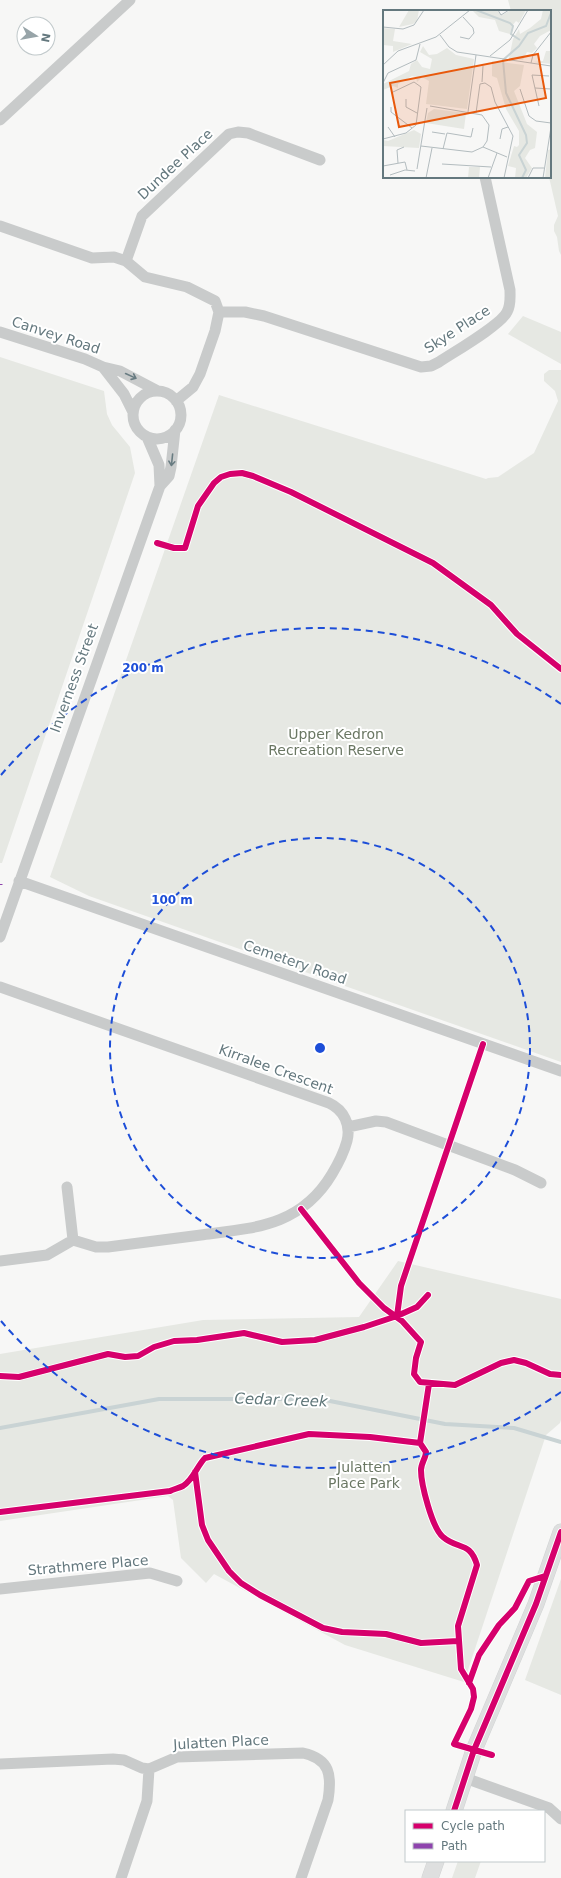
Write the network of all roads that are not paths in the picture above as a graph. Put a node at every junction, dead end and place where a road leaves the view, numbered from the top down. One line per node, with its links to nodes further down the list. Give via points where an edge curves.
1 (130, 0): 2 (street)
2 (0, 120)
3 (320, 160): 6 (street, Dundee Place, via 248,133 229,134 142,216)
4 (485, 178): 7 (street, Skye Place, via 510,290 507,313 498,322 431,366 421,367 264,316 245,312)
5 (0, 226): 6 (street, via 92,258 114,257)
6 (126, 261): 7 (street, via 145,277 187,287 205,295 215,301)
7 (219, 312): 11 (street, via 216,331 199,378 193,387)
8 (0, 332): 9 (street, Canvey Road)
9 (103, 367): 10 (street, Canvey Road, one-way to 10, via 120,371); 12 (street, via 124,394)
10 (158, 391): 11 (street, via 166,392); 12 (street, via 142,396 136,402)
11 (176, 401): 13 (street, via 181,414)
12 (133, 412): 14 (street, via 135,426)
13 (175, 430): 14 (street, via 160,439); 15 (street, Inverness Street, one-way to 15, via 169,476)
14 (147, 437): 15 (street, Inverness Street, via 159,465)
15 (160, 486): 16 (street, Inverness Street)
16 (19, 881): 17 (street, Inverness Street); 19 (street, Cemetery Road)
17 (0, 937)
18 (0, 988): 20 (street, Kirralee Crescent, via 329,1103 340,1111)
19 (561, 1072)
20 (348, 1127): 21 (street, via 376,1121 386,1122 515,1170); 23 (street, via 344,1149 327,1183 309,1203 282,1220 240,1230 108,1247 96,1247)
21 (541, 1183)
22 (67, 1187): 23 (street)
23 (73, 1240): 24 (street, via 47,1255)
24 (0, 1261)
25 (561, 1532): 30 (main road, via 536,1604 474,1750)
26 (177, 1581): 27 (street, Strathmere Place, via 150,1573)
27 (0, 1588)
28 (0, 1764): 29 (street, via 113,1759)
29 (149, 1769): 34 (street, via 147,1801); 35 (street, Julatten Place, via 177,1757 303,1753 320,1759 329,1772 330,1790)
30 (465, 1778): 31 (main road); 32 (street, via 549,1808)
31 (454, 1810)
32 (561, 1818)
33 (436, 1862): 36 (main road)
34 (121, 1878)
35 (301, 1878)
36 (430, 1878)

